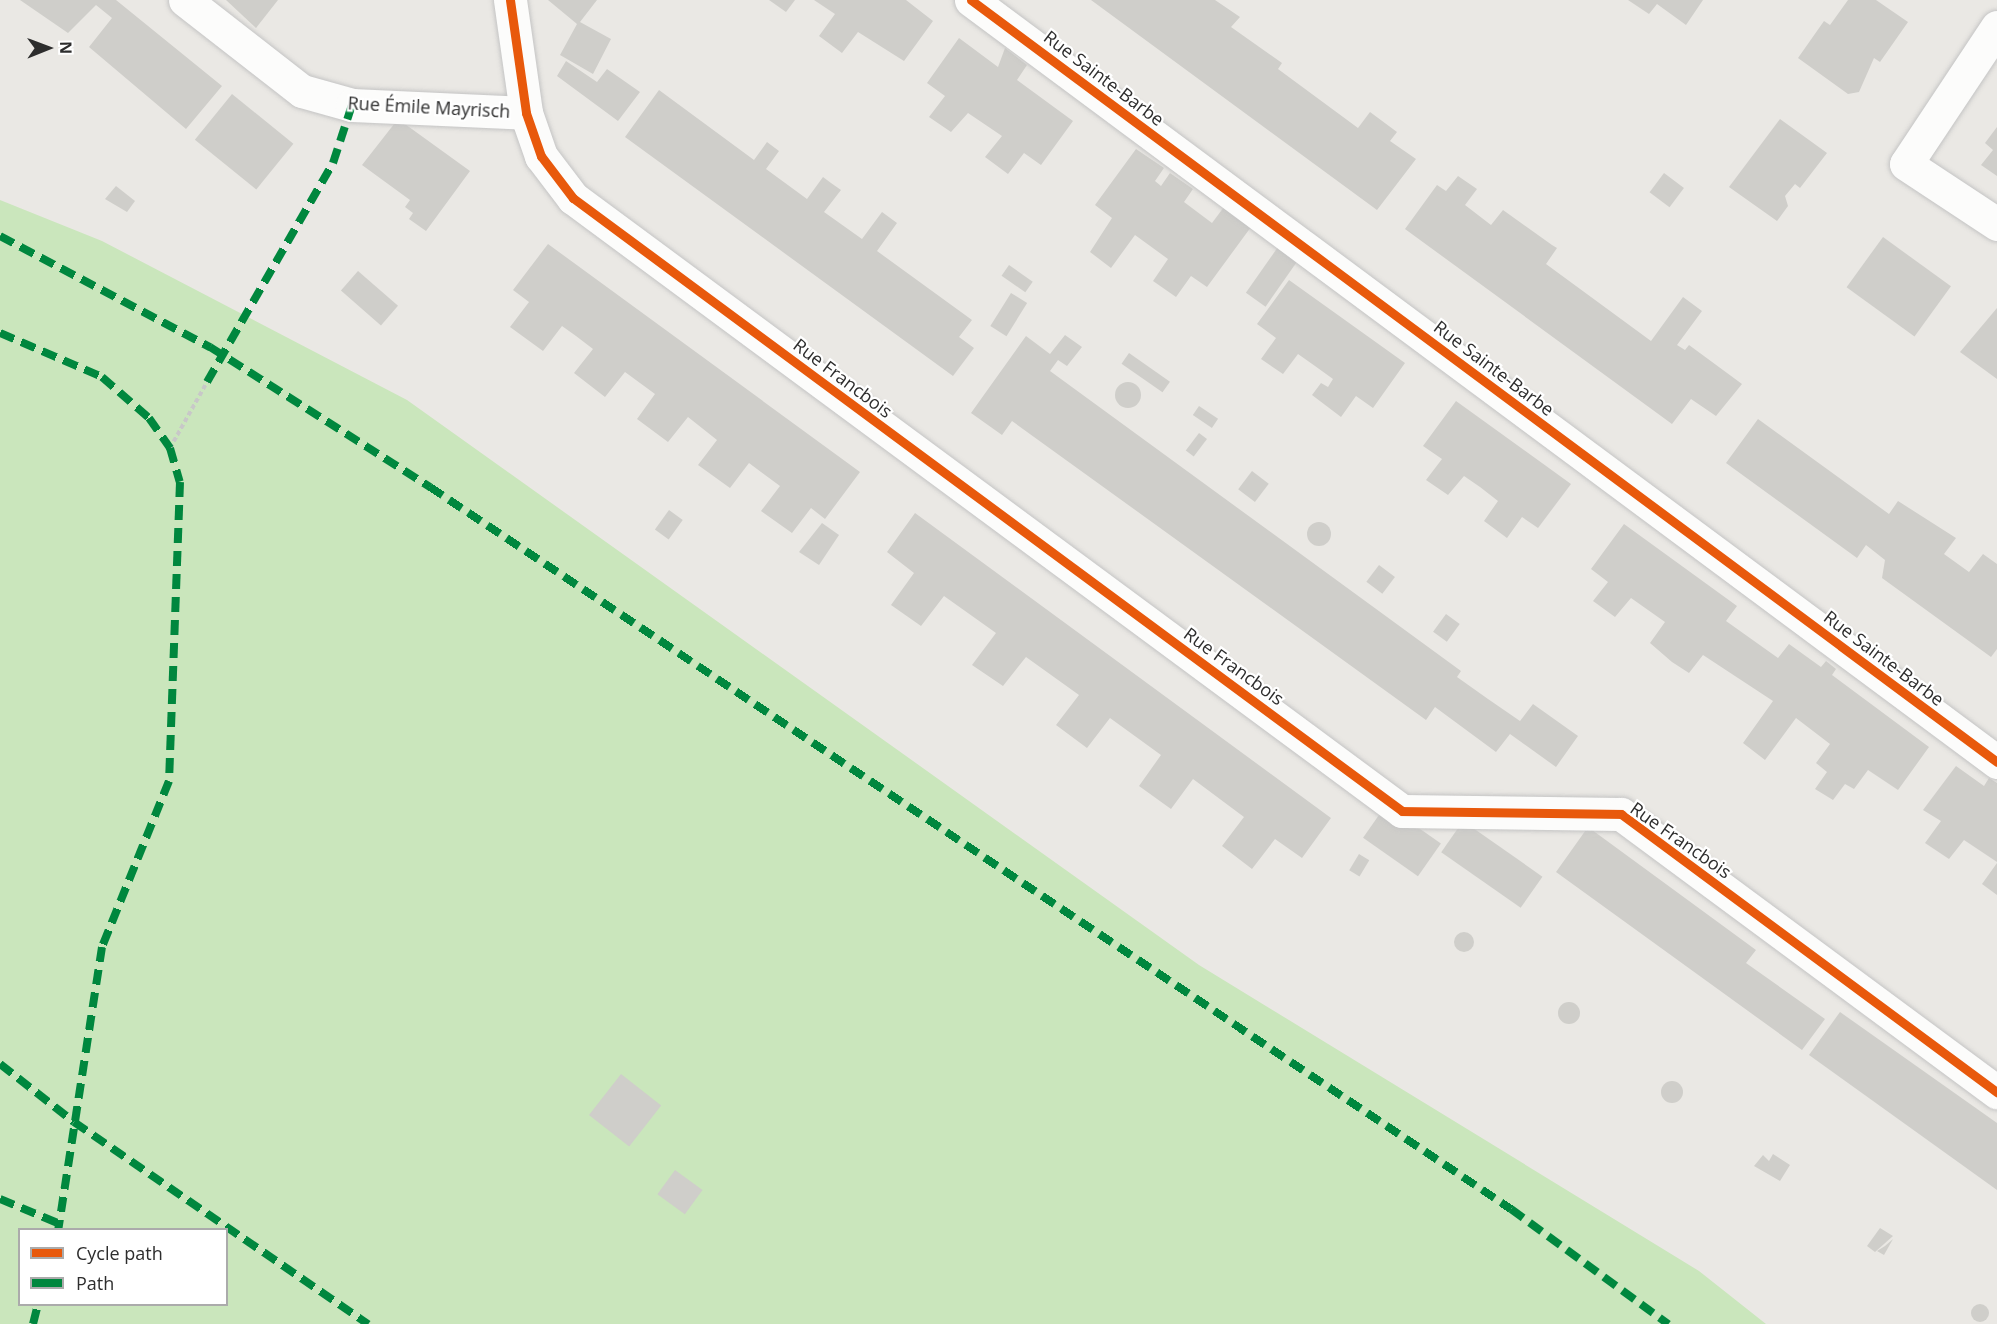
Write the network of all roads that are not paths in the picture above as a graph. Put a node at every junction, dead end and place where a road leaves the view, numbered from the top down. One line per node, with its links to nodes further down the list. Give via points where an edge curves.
1 (185, 0): 5 (street, Rue Émile Mayrisch, via 302,91 352,105)
2 (510, 0): 5 (street, Rue Francbois)
3 (971, 0): 7 (street, Rue Sainte-Barbe)
4 (1997, 27): 6 (street, via 1906,164)
5 (526, 113): 8 (street, Rue Francbois, via 542,156 573,198 1402,811 1621,814)
6 (1997, 224)
7 (1997, 762)
8 (1997, 1092)

